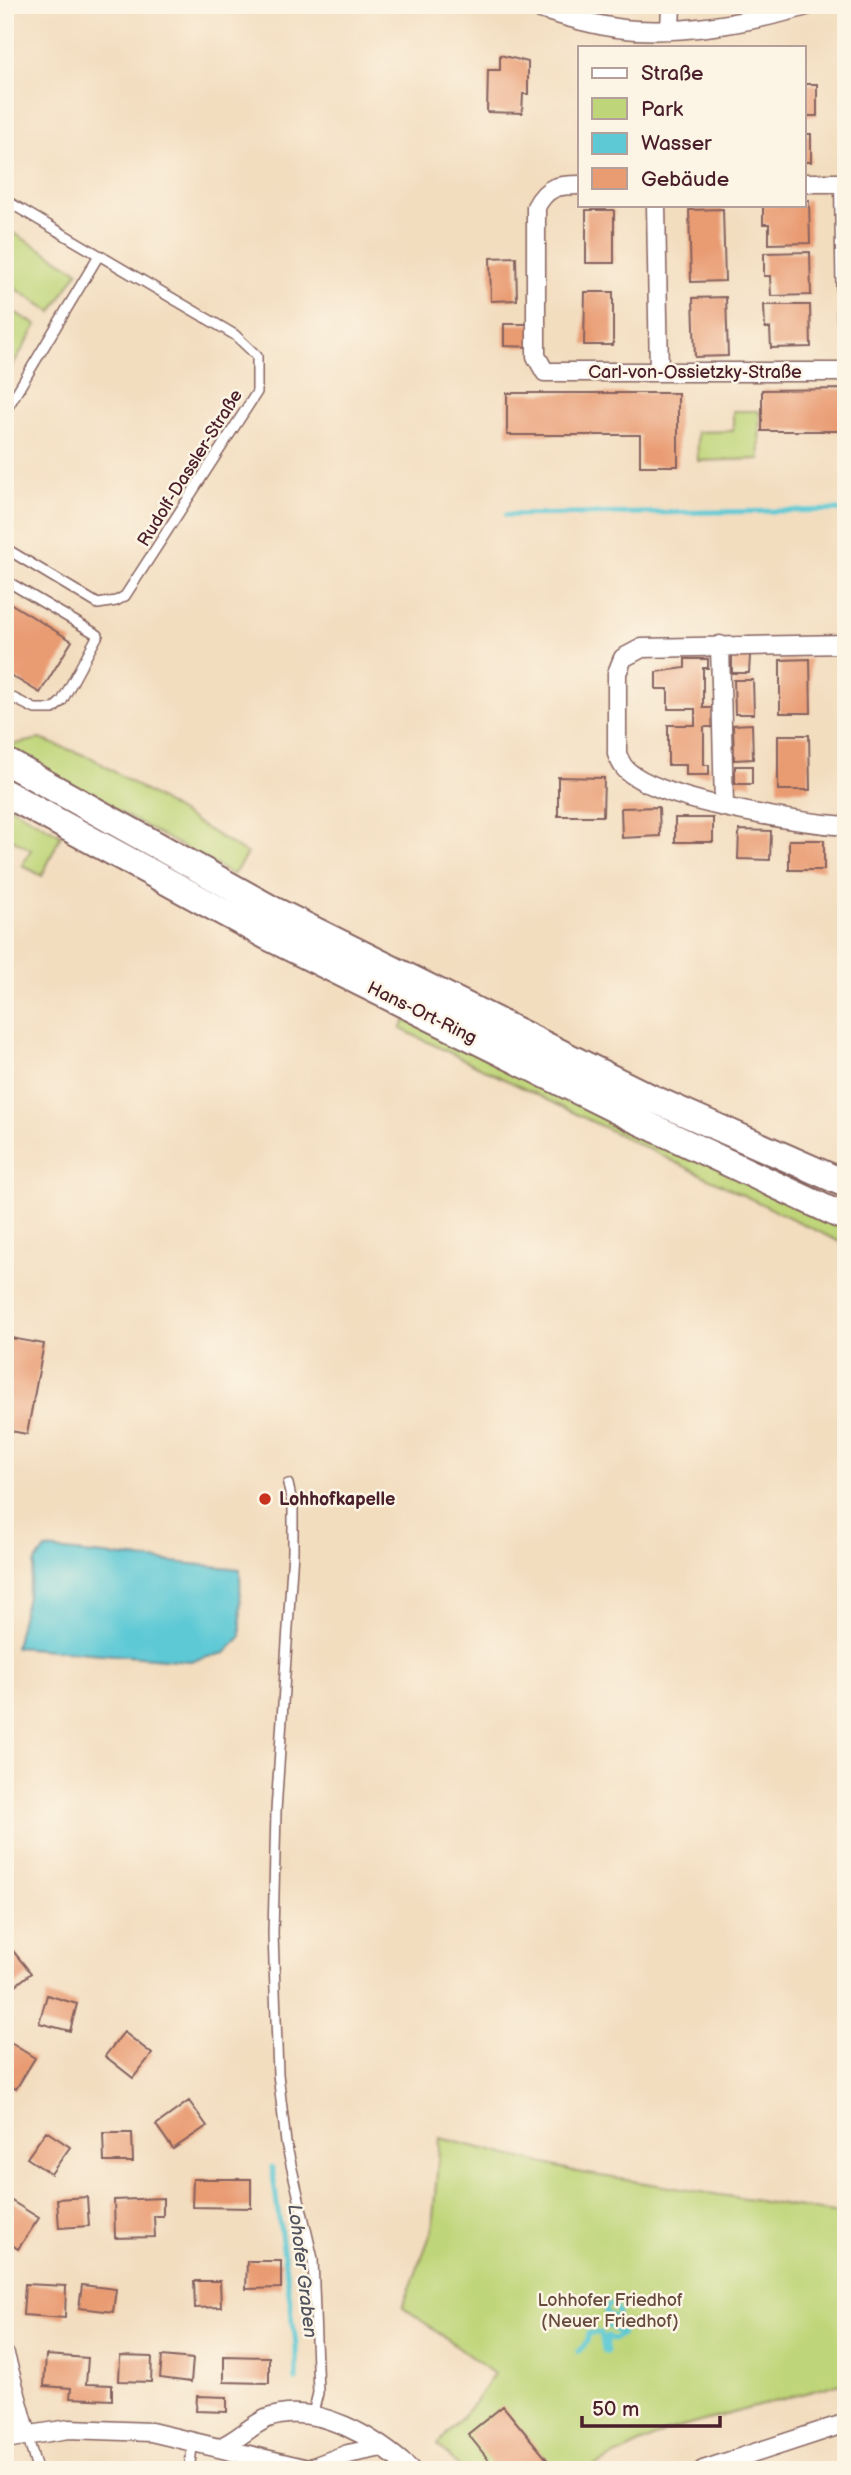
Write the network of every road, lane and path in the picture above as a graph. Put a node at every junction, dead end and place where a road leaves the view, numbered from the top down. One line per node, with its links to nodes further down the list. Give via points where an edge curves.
1 (526, 5): 4 (street, via 605,26)
2 (670, 5): 4 (street)
3 (810, 5): 4 (street, via 768,17)
4 (670, 30)
5 (806, 183): 6 (street)
6 (845, 183): 11 (street)
7 (578, 184): 12 (street, Carl-von-Ossietzky-Straße, via 555,185 542,194 536,207 536,356 545,372)
8 (5, 200): 10 (lane, Rudolf-Dassler-Straße)
9 (656, 206): 12 (street)
10 (99, 255): 14 (lane); 15 (lane, Rudolf-Dassler-Straße, via 235,335 257,356 257,392 125,596 98,604)
11 (846, 320)
12 (659, 372): 13 (street, Carl-von-Ossietzky-Straße)
13 (846, 372)
14 (5, 412)
15 (5, 548)
16 (5, 580): 19 (lane, via 98,635 62,701 53,709 35,709)
17 (846, 644): 18 (street)
18 (720, 645): 22 (street); 22 (street, via 642,648 623,658 617,673 617,754 622,766 650,784)
19 (5, 694)
20 (5, 761): 24 (main road, Hans-Ort-Ring, via 277,912 649,1097)
21 (5, 793): 25 (main road, Hans-Ort-Ring, via 278,942)
22 (724, 806): 23 (street)
23 (846, 826)
24 (846, 1184)
25 (846, 1218)
26 (288, 1484): 28 (lane, via 293,1551 273,1934 278,2074 286,2143 313,2259 318,2393)
27 (5, 2355): 30 (street)
28 (312, 2417): 33 (street, via 282,2414); 34 (street, via 349,2428)
29 (846, 2423): 38 (street)
30 (27, 2434): 31 (street); 32 (street, via 115,2429); 35 (lane)
31 (5, 2439)
32 (193, 2441): 33 (street); 36 (lane)
33 (221, 2447): 34 (street, via 308,2469)
34 (382, 2447): 37 (street)
35 (37, 2470)
36 (189, 2470)
37 (411, 2470)
38 (703, 2470)

